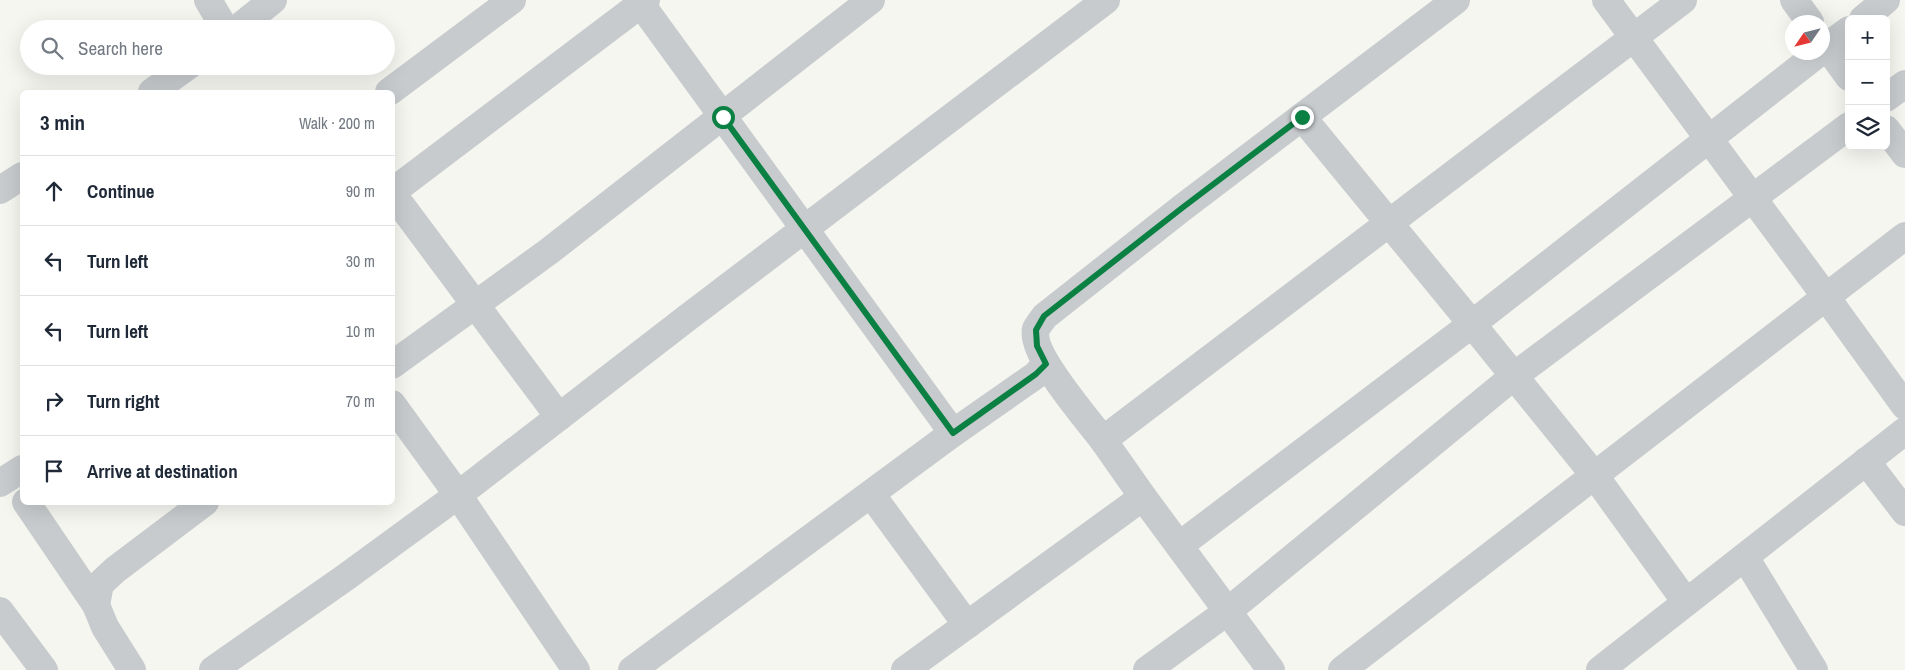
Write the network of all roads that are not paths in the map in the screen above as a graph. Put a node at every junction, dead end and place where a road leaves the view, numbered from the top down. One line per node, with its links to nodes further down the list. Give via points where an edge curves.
1 (208, 0): 14 (street)
2 (273, 0): 15 (street)
3 (512, 0): 25 (street)
4 (872, 0): 27 (street)
5 (1106, 0): 39 (street)
6 (1456, 0): 28 (street)
7 (1606, 0): 17 (street)
8 (1683, 0): 17 (street)
9 (1794, 0): 12 (street)
10 (1886, 0): 13 (street)
11 (642, 1): 27 (street); 35 (street)
12 (1805, 15)
13 (1868, 15)
14 (220, 20)
15 (248, 20)
16 (1845, 33): 18 (street)
17 (1634, 38): 31 (street); 38 (street)
18 (1830, 42)
19 (1830, 55): 21 (street)
20 (1807, 60): 31 (street)
21 (1845, 72)
22 (177, 75): 24 (street)
23 (1905, 84): 26 (street)
24 (158, 90)
25 (392, 90)
26 (1890, 95)
27 (723, 117): 39 (street); 42 (street)
28 (1302, 117): 38 (street); 45 (street, via 1044,316 1036,330 1037,346)
29 (1845, 129): 37 (street)
30 (1890, 133): 32 (street)
31 (1709, 139): 37 (street); 43 (street)
32 (1905, 154)
33 (20, 177): 34 (street)
34 (0, 190)
35 (395, 191)
36 (395, 197): 42 (street)
37 (1752, 198): 41 (street); 46 (street)
38 (1389, 223): 43 (street); 52 (street)
39 (805, 229): 49 (street); 51 (street)
40 (1905, 236): 41 (street)
41 (1826, 297): 47 (street); 54 (street)
42 (475, 305): 44 (street); 49 (street)
43 (1472, 324): 46 (street); 61 (street)
44 (395, 363)
45 (1046, 364): 51 (street); 52 (street)
46 (1514, 376): 54 (street); 66 (street)
47 (1905, 406)
48 (395, 408): 56 (street)
49 (559, 417): 56 (street)
50 (1905, 431): 53 (street)
51 (953, 433): 55 (street)
52 (1103, 440): 57 (street)
53 (1866, 461): 60 (street); 62 (street)
54 (1594, 476): 63 (street); 77 (street)
55 (871, 494): 67 (street); 73 (street)
56 (458, 495): 71 (street); 72 (street)
57 (1143, 497): 61 (street); 67 (street)
58 (28, 505): 64 (street)
59 (201, 505): 64 (street, via 100,584)
60 (1905, 512)
61 (1180, 545): 66 (street)
62 (1745, 557): 63 (street); 78 (street)
63 (1686, 602): 68 (street)
64 (96, 605): 70 (street)
65 (0, 611): 69 (street)
66 (1228, 611): 75 (street); 76 (street)
67 (967, 625): 74 (street)
68 (1613, 666)
69 (44, 670)
70 (132, 670)
71 (213, 670)
72 (576, 670)
73 (632, 670)
74 (904, 670)
75 (1147, 670)
76 (1271, 670)
77 (1342, 670)
78 (1814, 670)

